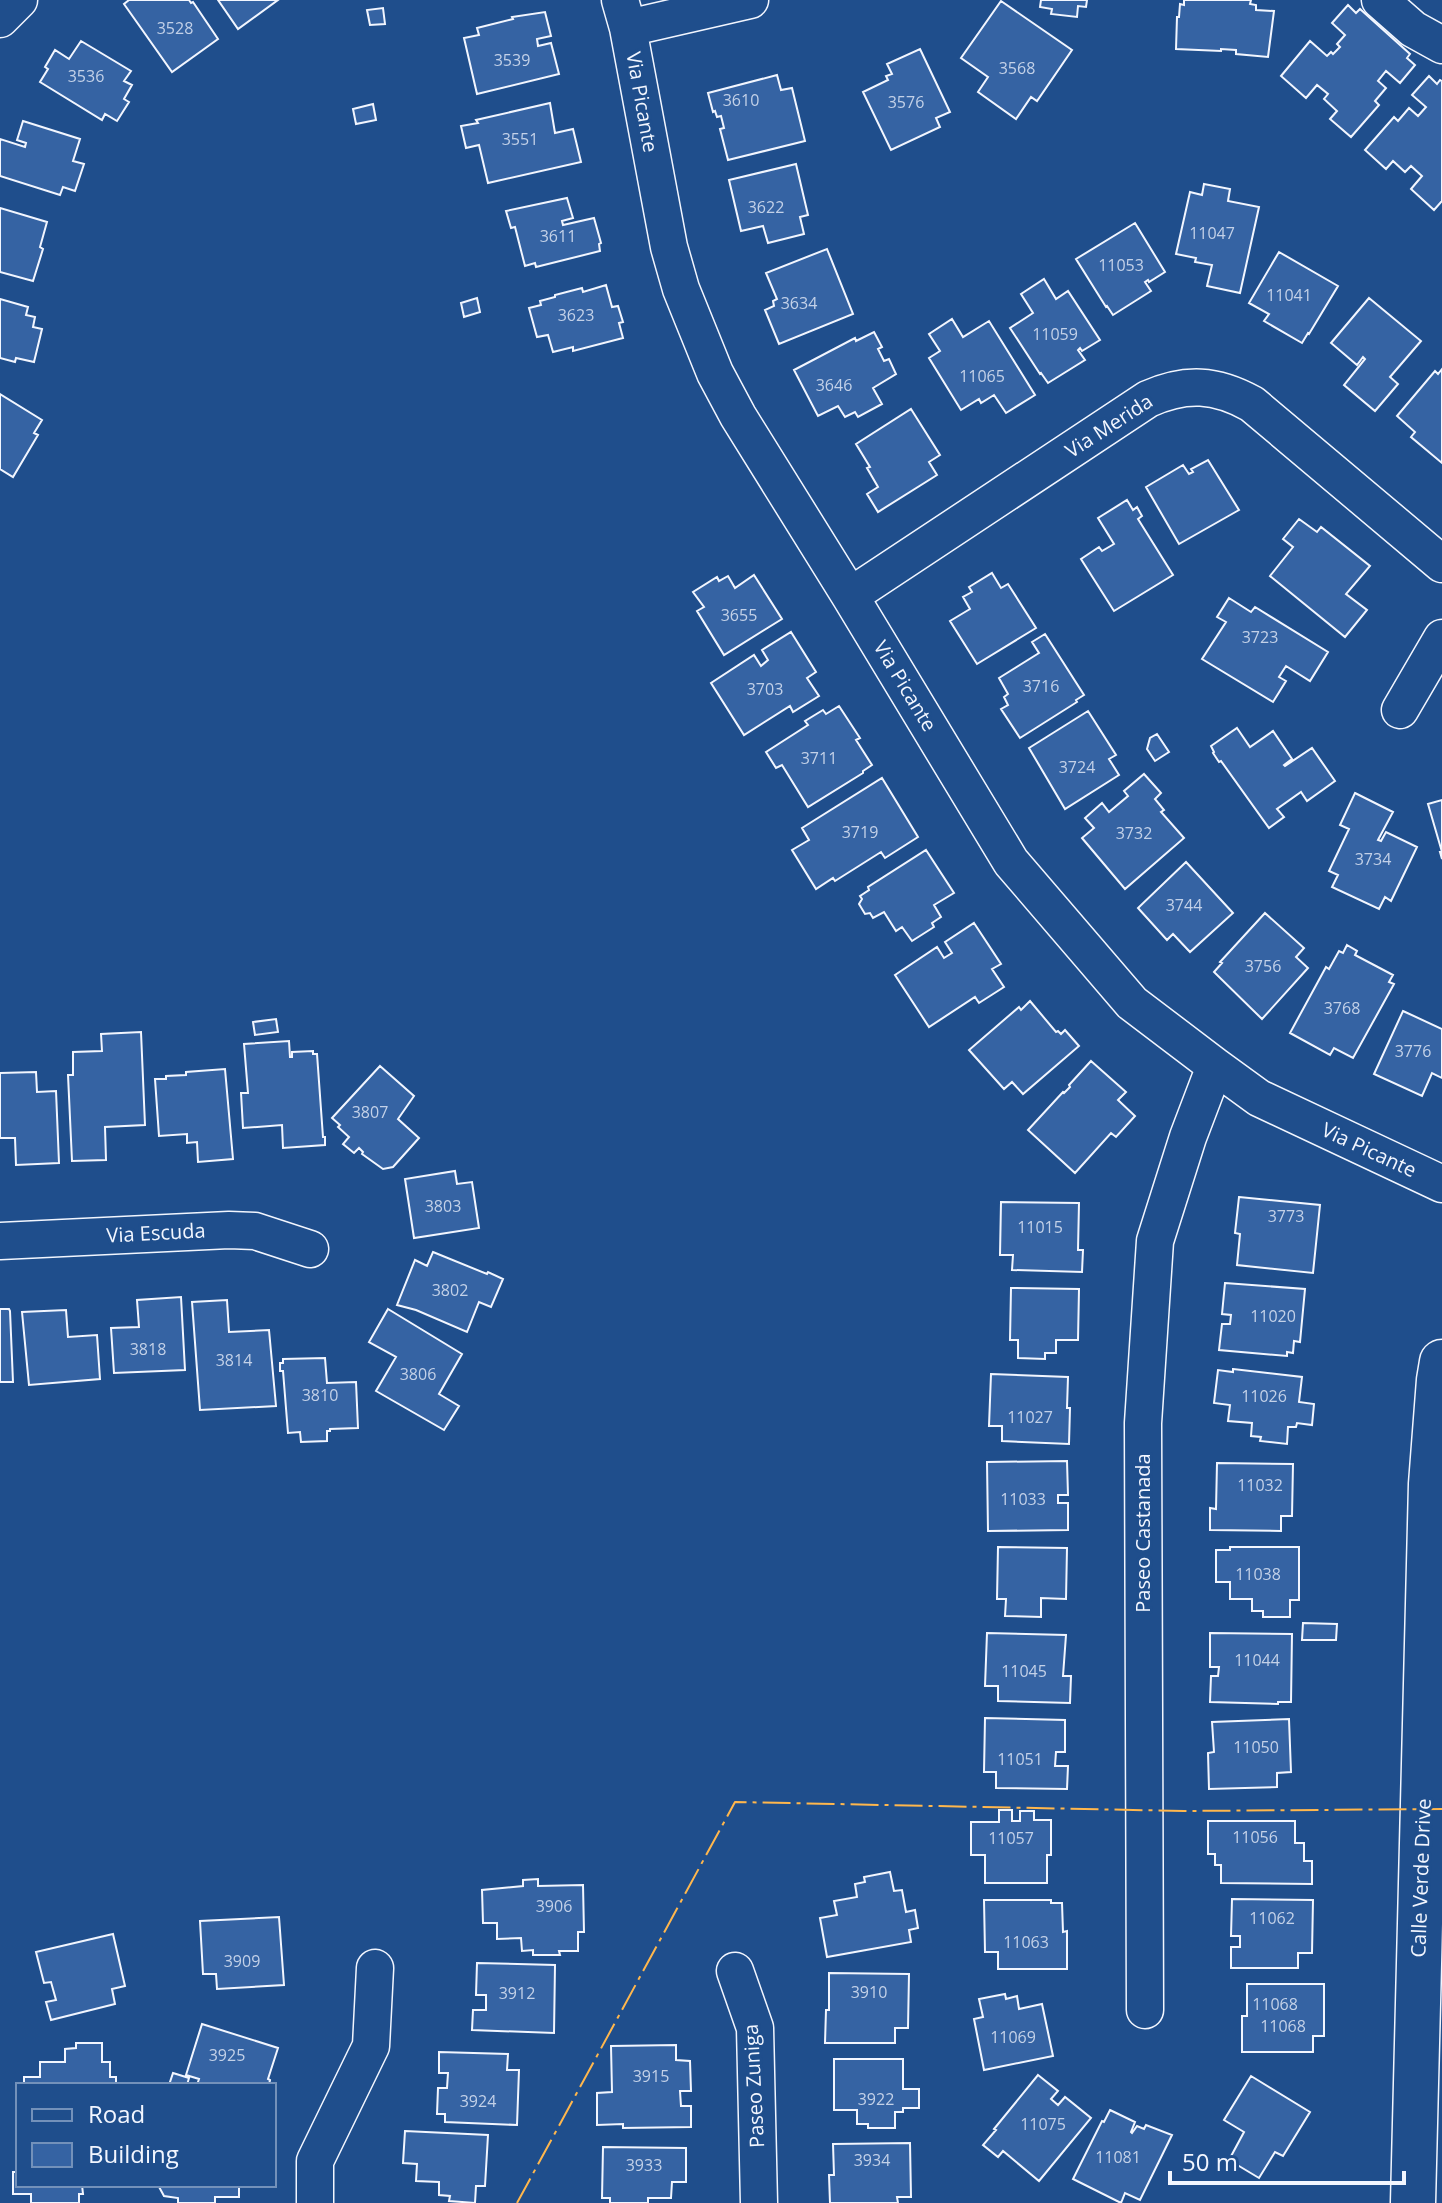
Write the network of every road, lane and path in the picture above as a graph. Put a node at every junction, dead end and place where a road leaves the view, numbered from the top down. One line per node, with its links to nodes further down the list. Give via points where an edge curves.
1 (19, 0): 5 (street)
2 (750, 0): 4 (street)
3 (1380, 0): 6 (street, via 1413,29)
4 (624, 14): 8 (street, Via Picante, via 669,247 696,329 738,416)
5 (0, 19)
6 (1442, 45)
7 (1442, 564): 8 (street, Via Merida, via 1252,404 1213,388 1191,387 1148,399)
8 (850, 596): 11 (street, Via Picante, via 1011,862 1132,1003)
9 (1442, 638): 10 (street)
10 (1400, 710)
11 (1215, 1066): 12 (street, Via Picante, via 1259,1098); 19 (street, Paseo Castanada, via 1155,1241 1143,1423)
12 (1442, 1184)
13 (0, 1241): 14 (street, Via Escuda, via 229,1230 255,1231)
14 (310, 1249)
15 (1442, 1362): 16 (main road, Calle Verde Drive, via 1431,1484)
16 (1435, 1609): 22 (main road, Calle Verde Drive)
17 (375, 1968): 20 (street, via 371,2046 315,2161)
18 (735, 1971): 21 (street, Paseo Zuniga, via 755,2028)
19 (1145, 2010)
20 (315, 2203)
21 (759, 2203)
22 (1413, 2203)

